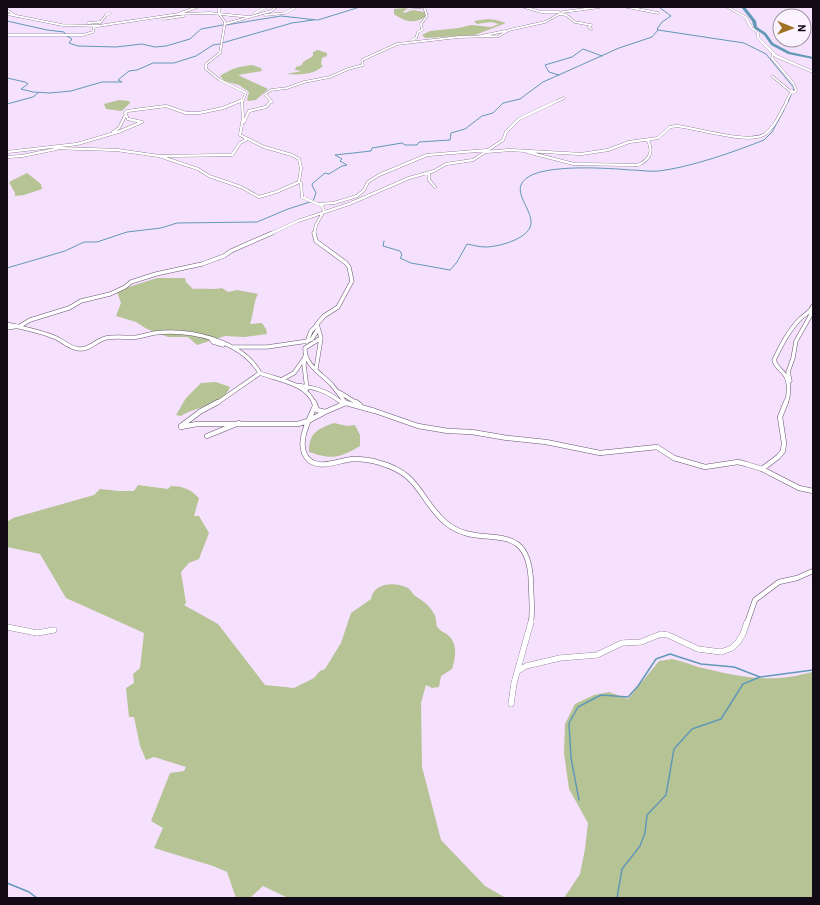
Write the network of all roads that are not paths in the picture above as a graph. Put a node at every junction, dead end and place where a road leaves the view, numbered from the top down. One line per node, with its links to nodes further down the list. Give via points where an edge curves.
1 (197, 7): 17 (street)
2 (219, 7): 23 (street)
3 (266, 7): 11 (street); 24 (street)
4 (296, 7): 19 (street)
5 (423, 7): 10 (street); 39 (street, via 427,16 421,24 422,30)
6 (524, 7): 13 (street, via 539,13)
7 (600, 7): 13 (street)
8 (627, 7): 15 (street)
9 (727, 7): 40 (street, via 748,20 751,28 758,33 758,37)
10 (408, 8)
11 (274, 9): 19 (street); 24 (street)
12 (7, 10): 28 (street)
13 (563, 12): 20 (street)
14 (110, 13): 31 (street)
15 (658, 13)
16 (7, 14): 28 (street)
17 (178, 14): 21 (street); 29 (street)
18 (194, 14): 21 (street); 22 (street); 23 (street)
19 (281, 14): 24 (street)
20 (558, 14): 25 (street); 27 (street)
21 (188, 15): 29 (street)
22 (198, 15): 23 (street); 30 (street)
23 (219, 15): 26 (street); 34 (street)
24 (256, 15): 26 (street)
25 (567, 15): 27 (street); 37 (street, via 575,22 591,25)
26 (250, 16): 34 (street)
27 (553, 16): 39 (street, via 545,22 509,30 499,36)
28 (18, 17): 33 (street)
29 (163, 17): 30 (street); 32 (street)
30 (158, 19): 32 (street)
31 (100, 22): 33 (street); 36 (street)
32 (117, 24): 36 (street)
33 (69, 25): 35 (street)
34 (225, 25): 45 (street, via 219,55 210,60 205,67 220,80 246,93)
35 (97, 26): 36 (street); 38 (street, via 93,32 87,34)
36 (103, 26)
37 (591, 29)
38 (7, 35)
39 (408, 42): 47 (street, via 379,52 362,60 363,65 330,77 271,90 265,94 272,102 266,107 249,111)
40 (773, 54): 41 (street); 43 (street, via 774,61 796,88)
41 (813, 72)
42 (772, 76): 43 (street)
43 (793, 92): 52 (street, via 775,123 764,135 744,138 677,126 670,128 658,138)
44 (564, 98): 58 (street, via 519,119 506,132 503,140)
45 (242, 100): 46 (street, via 233,106 195,113 164,106 127,111); 47 (street)
46 (126, 116): 48 (street, via 125,123); 48 (street, via 129,120 142,122); 49 (street, via 119,128)
47 (242, 123): 50 (street, via 240,134)
48 (118, 132): 49 (street)
49 (104, 137): 51 (street)
50 (245, 138): 59 (street, via 232,155 158,156); 62 (street, via 299,159)
51 (96, 139): 53 (street); 54 (street)
52 (650, 139): 56 (street, via 581,154); 56 (street, via 648,141 651,156 638,165 574,164)
53 (51, 147): 55 (street); 57 (street)
54 (72, 148): 55 (street); 59 (street)
55 (60, 149): 60 (street)
56 (521, 151): 58 (street)
57 (7, 152)
58 (485, 152): 61 (street, via 473,160 446,164); 64 (street, via 427,155 379,175 368,182 357,196 334,203)
59 (136, 153): 62 (street, via 159,156 198,169 259,196)
60 (7, 157)
61 (429, 173): 63 (street, via 429,180); 65 (street, via 409,178)
62 (300, 182): 64 (street, via 302,197)
63 (435, 187)
64 (313, 202): 65 (street, via 322,206)
65 (323, 213): 69 (street, via 298,221 224,256 131,282 110,294 81,301); 70 (street, via 315,228 315,238 346,263 352,281 338,307 324,316)
66 (813, 306): 81 (street, via 783,341 774,360 776,367 785,375)
67 (813, 312): 81 (street, via 796,341 788,372)
68 (7, 324): 69 (street)
69 (20, 326): 71 (street); 74 (street, via 60,339 74,348 88,348 106,338 193,332)
70 (318, 327): 72 (street); 73 (street)
71 (7, 328)
72 (321, 338): 75 (street); 77 (street)
73 (308, 341): 74 (street, via 267,347); 75 (street)
74 (231, 347): 78 (street, via 244,353)
75 (305, 348): 76 (street)
76 (304, 358): 77 (street); 79 (street, via 290,376); 82 (street)
77 (316, 370): 83 (street)
78 (260, 373): 79 (street); 90 (street, via 181,426)
79 (280, 380): 80 (street)
80 (292, 385): 82 (street); 84 (street)
81 (788, 385): 92 (street, via 788,399 780,417 784,443 782,451)
82 (306, 387): 84 (street); 85 (street, via 318,388 334,395)
83 (335, 389): 85 (street); 87 (street)
84 (308, 395): 86 (street)
85 (345, 404): 87 (street); 88 (street)
86 (315, 406): 88 (street, via 317,410); 89 (street)
87 (364, 408): 92 (street, via 418,426 448,431 546,442 600,453 657,446 674,458 695,465 738,462)
88 (324, 412): 89 (street)
89 (308, 421): 90 (street, via 298,424); 97 (street, via 303,446 309,460 322,464 364,460 391,466 410,478 422,490 439,515 451,526 517,543 528,559 533,607)
90 (240, 423): 91 (street)
91 (207, 436)
92 (762, 469): 93 (street, via 799,488)
93 (813, 491)
94 (813, 571): 97 (street, via 779,582 756,600 738,642 732,648 721,652 698,649 661,634 641,642 622,643 597,655 560,658 526,666)
95 (7, 627): 96 (street, via 37,633)
96 (54, 630)
97 (518, 671): 98 (street)
98 (510, 704)

